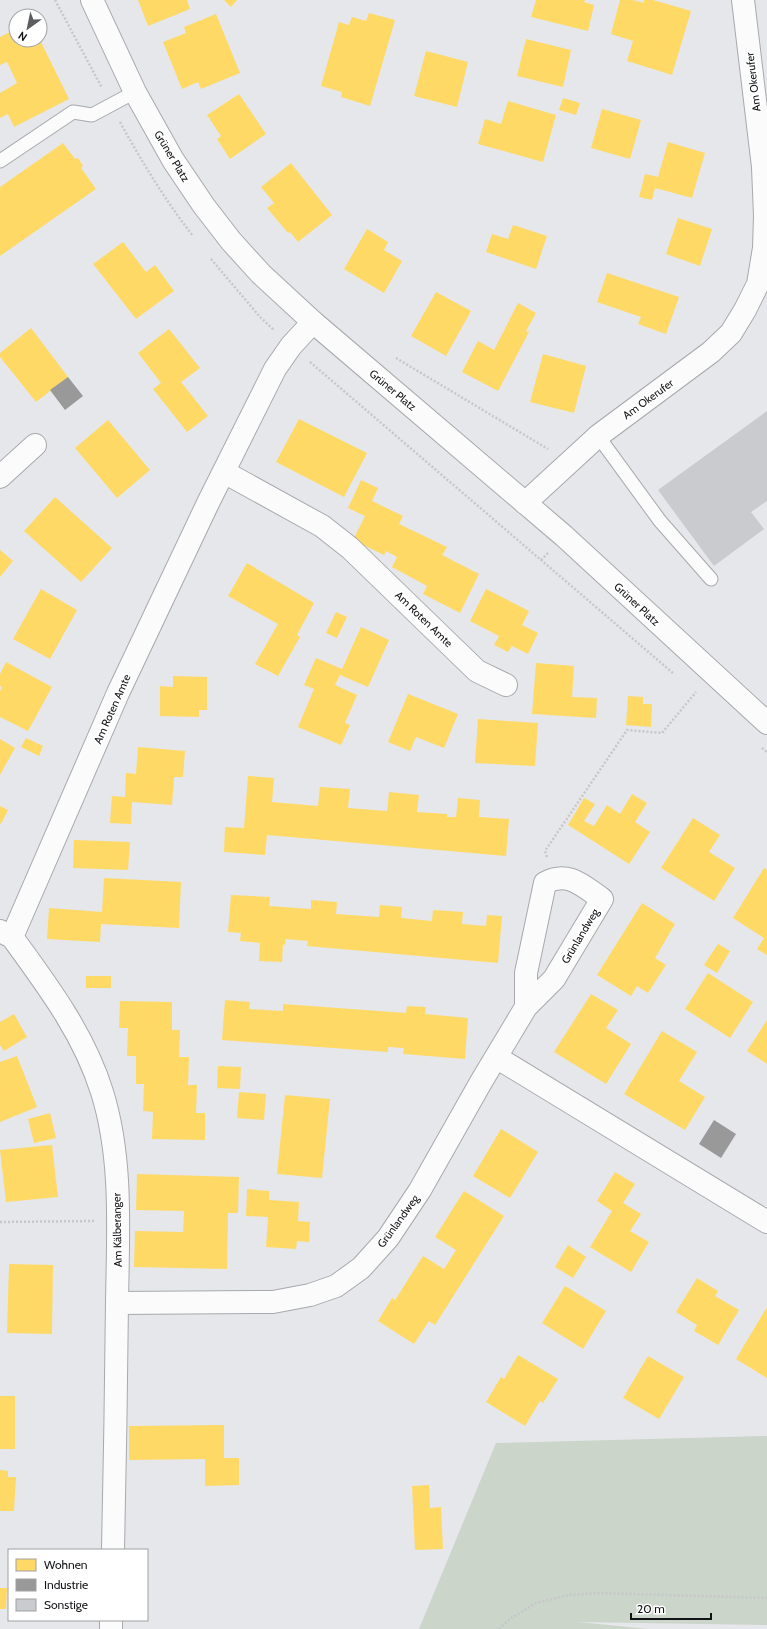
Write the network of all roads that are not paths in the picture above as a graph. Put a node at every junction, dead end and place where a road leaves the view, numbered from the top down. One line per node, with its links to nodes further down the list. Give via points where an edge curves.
1 (92, 0): 3 (street, Grüner Platz)
2 (743, 0): 5 (street, Am Okerufer, via 766,216)
3 (135, 92): 4 (lane, via 92,115 73,112); 6 (street, Grüner Platz, via 173,160 230,241)
4 (0, 161)
5 (762, 286): 7 (street, Am Okerufer, via 731,333 711,352)
6 (313, 322): 9 (street, Am Roten Amte, via 291,346 276,369); 11 (street, Grüner Platz)
7 (598, 436): 11 (street, Am Okerufer); 12 (lane, via 660,521)
8 (35, 445): 10 (street)
9 (224, 472): 13 (street, Am Roten Amte, via 322,526 350,548 477,671); 15 (street, Am Roten Amte)
10 (0, 477)
11 (525, 503): 14 (street, Grüner Platz)
12 (711, 579)
13 (506, 685)
14 (767, 723)
15 (6, 934): 19 (street, Am Kälberanger, via 72,1023 102,1092 114,1142 119,1221)
16 (526, 1008): 16 (street, Grünlandweg, via 526,973 545,883 555,878 573,879 602,899 554,979); 17 (street, Grünlandweg)
17 (496, 1056): 18 (street); 19 (street, Grünlandweg, via 420,1190 388,1238 361,1268 336,1286 310,1295 273,1302)
18 (767, 1222)
19 (117, 1303): 20 (street, Am Kälberanger)
20 (113, 1549)

